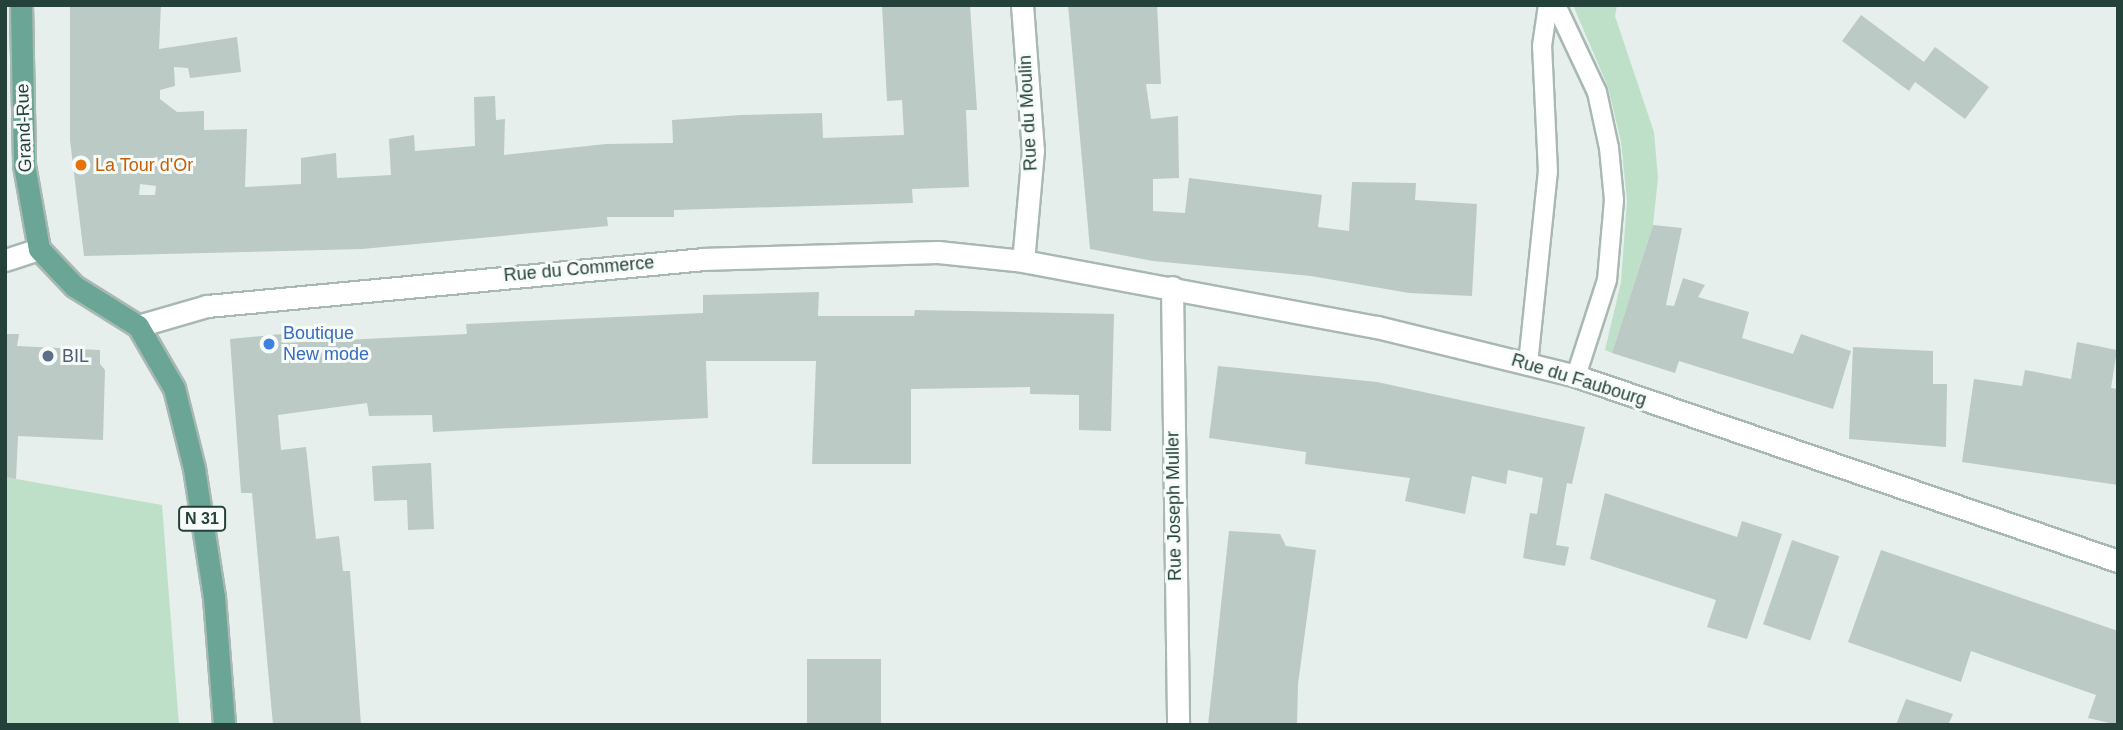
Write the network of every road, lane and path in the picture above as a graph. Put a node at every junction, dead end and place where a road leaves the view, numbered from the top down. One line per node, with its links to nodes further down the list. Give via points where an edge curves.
1 (22, 5): 5 (main road, Grand-Rue, via 24,164)
2 (1022, 5): 7 (main road, Rue du Moulin, via 1033,150)
3 (1548, 5): 10 (lane, via 1542,46 1548,172)
4 (1556, 5): 11 (lane, via 1597,92 1614,200 1607,281)
5 (39, 249): 6 (main road); 9 (main road, N 31, via 74,286)
6 (5, 260)
7 (1023, 261): 8 (main road, Rue du Faubourg); 9 (main road, Rue du Commerce, via 937,252 701,259 207,306)
8 (1172, 287): 10 (main road, Rue du Faubourg, via 1377,327); 14 (main road, Rue Joseph Muller)
9 (138, 326): 13 (main road, N 31, via 174,388 194,468 214,597)
10 (1528, 364): 11 (main road, Rue du Faubourg)
11 (1576, 376): 12 (main road, Rue du Faubourg)
12 (2118, 561)
13 (223, 725)
14 (1178, 725)

